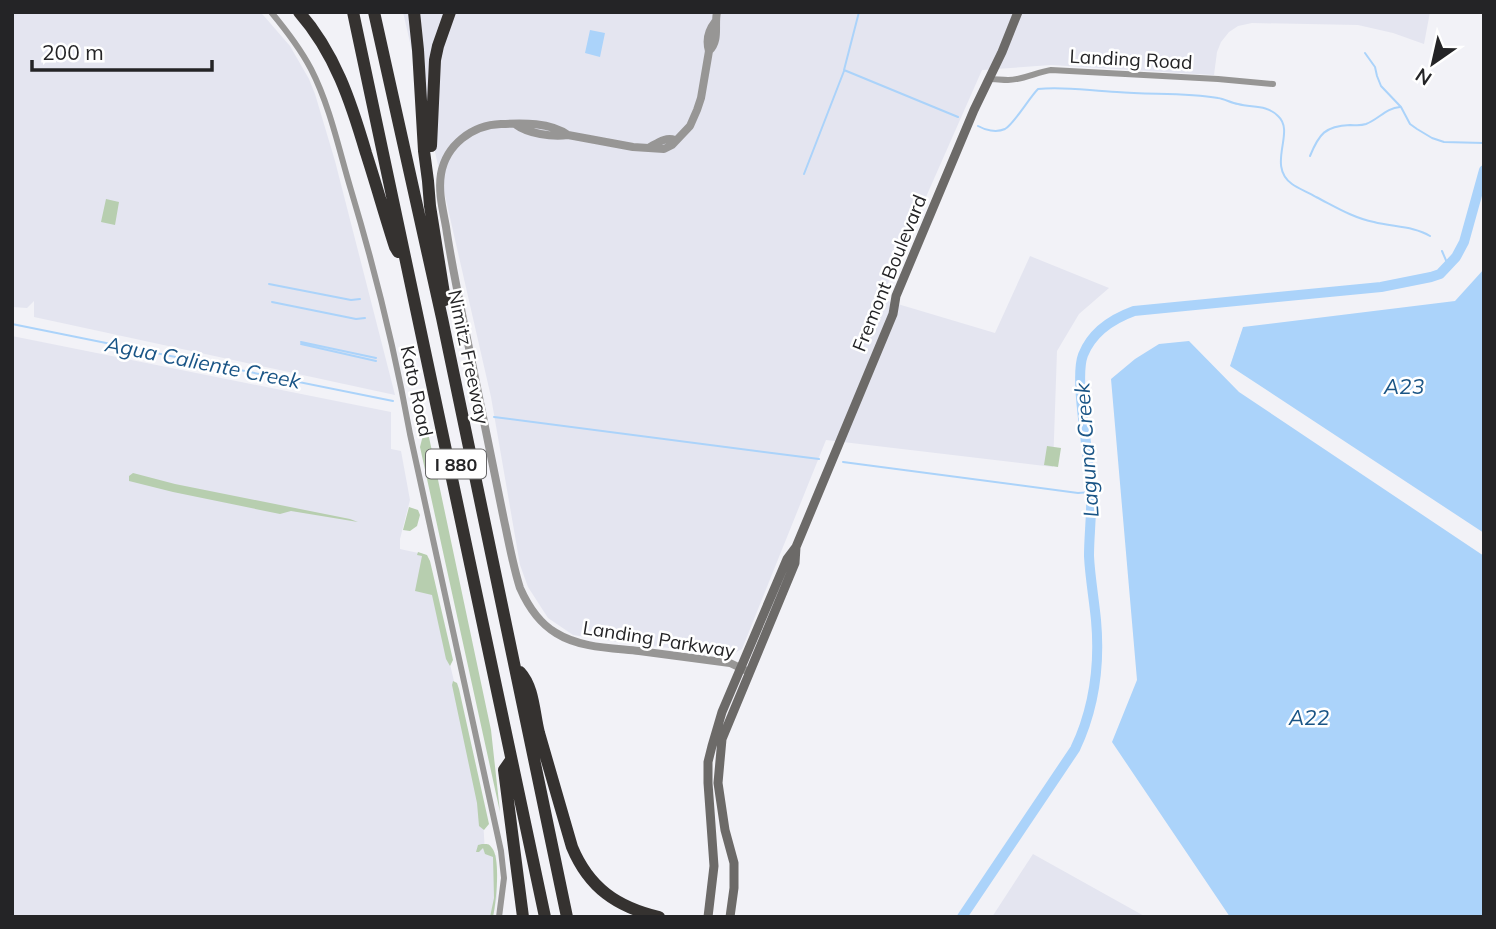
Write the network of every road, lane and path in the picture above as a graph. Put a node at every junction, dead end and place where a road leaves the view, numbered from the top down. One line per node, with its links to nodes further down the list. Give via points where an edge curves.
1 (271, 12): 26 (street, Kato Road, via 299,48 319,87 374,270 500,843 504,878)
2 (299, 12): 17 (highway, via 341,76 395,247)
3 (345, 12): 13 (highway)
4 (353, 12): 13 (highway, I 880)
5 (360, 12): 29 (highway, I 880)
6 (374, 12): 18 (highway, Nimitz Freeway / I 880)
7 (414, 12): 16 (highway)
8 (450, 12): 16 (highway, via 435,60)
9 (717, 12): 20 (street, Landing Parkway, via 707,44 698,110 675,140 633,147 568,135 559,128 491,125 457,142 442,168 440,185 487,443 520,588 531,609 567,639 597,647 730,663)
10 (1007, 12): 12 (main road)
11 (1018, 12): 12 (main road, Fremont Boulevard)
12 (1012, 26): 14 (main road, Fremont Boulevard)
13 (365, 72): 17 (highway, I 880)
14 (989, 79): 15 (street, Landing Road, via 1018,79 1051,70); 20 (main road, Fremont Boulevard, via 796,547 787,559)
15 (1273, 84)
16 (428, 181): 18 (highway, via 445,299)
17 (406, 264): 21 (highway, I 880)
18 (442, 318): 19 (highway, Nimitz Freeway / I 880)
19 (514, 666): 30 (highway, Nimitz Freeway / I 880); 31 (highway, via 524,677 532,699 578,862 608,896)
20 (745, 670): 22 (main road, Fremont Boulevard, via 717,725); 23 (main road, Fremont Boulevard, via 722,739)
21 (511, 760): 27 (highway, via 504,770); 28 (highway, I 880)
22 (708, 772): 23 (main road); 24 (main road, Fremont Boulevard)
23 (719, 793): 25 (main road, Fremont Boulevard)
24 (708, 807): 25 (main road, via 717,812); 32 (main road, Fremont Boulevard, via 714,847)
25 (725, 830): 33 (main road, Fremont Boulevard, via 734,863)
26 (499, 917)
27 (523, 917)
28 (545, 917)
29 (552, 917)
30 (567, 917)
31 (659, 917)
32 (708, 917)
33 (730, 917)

